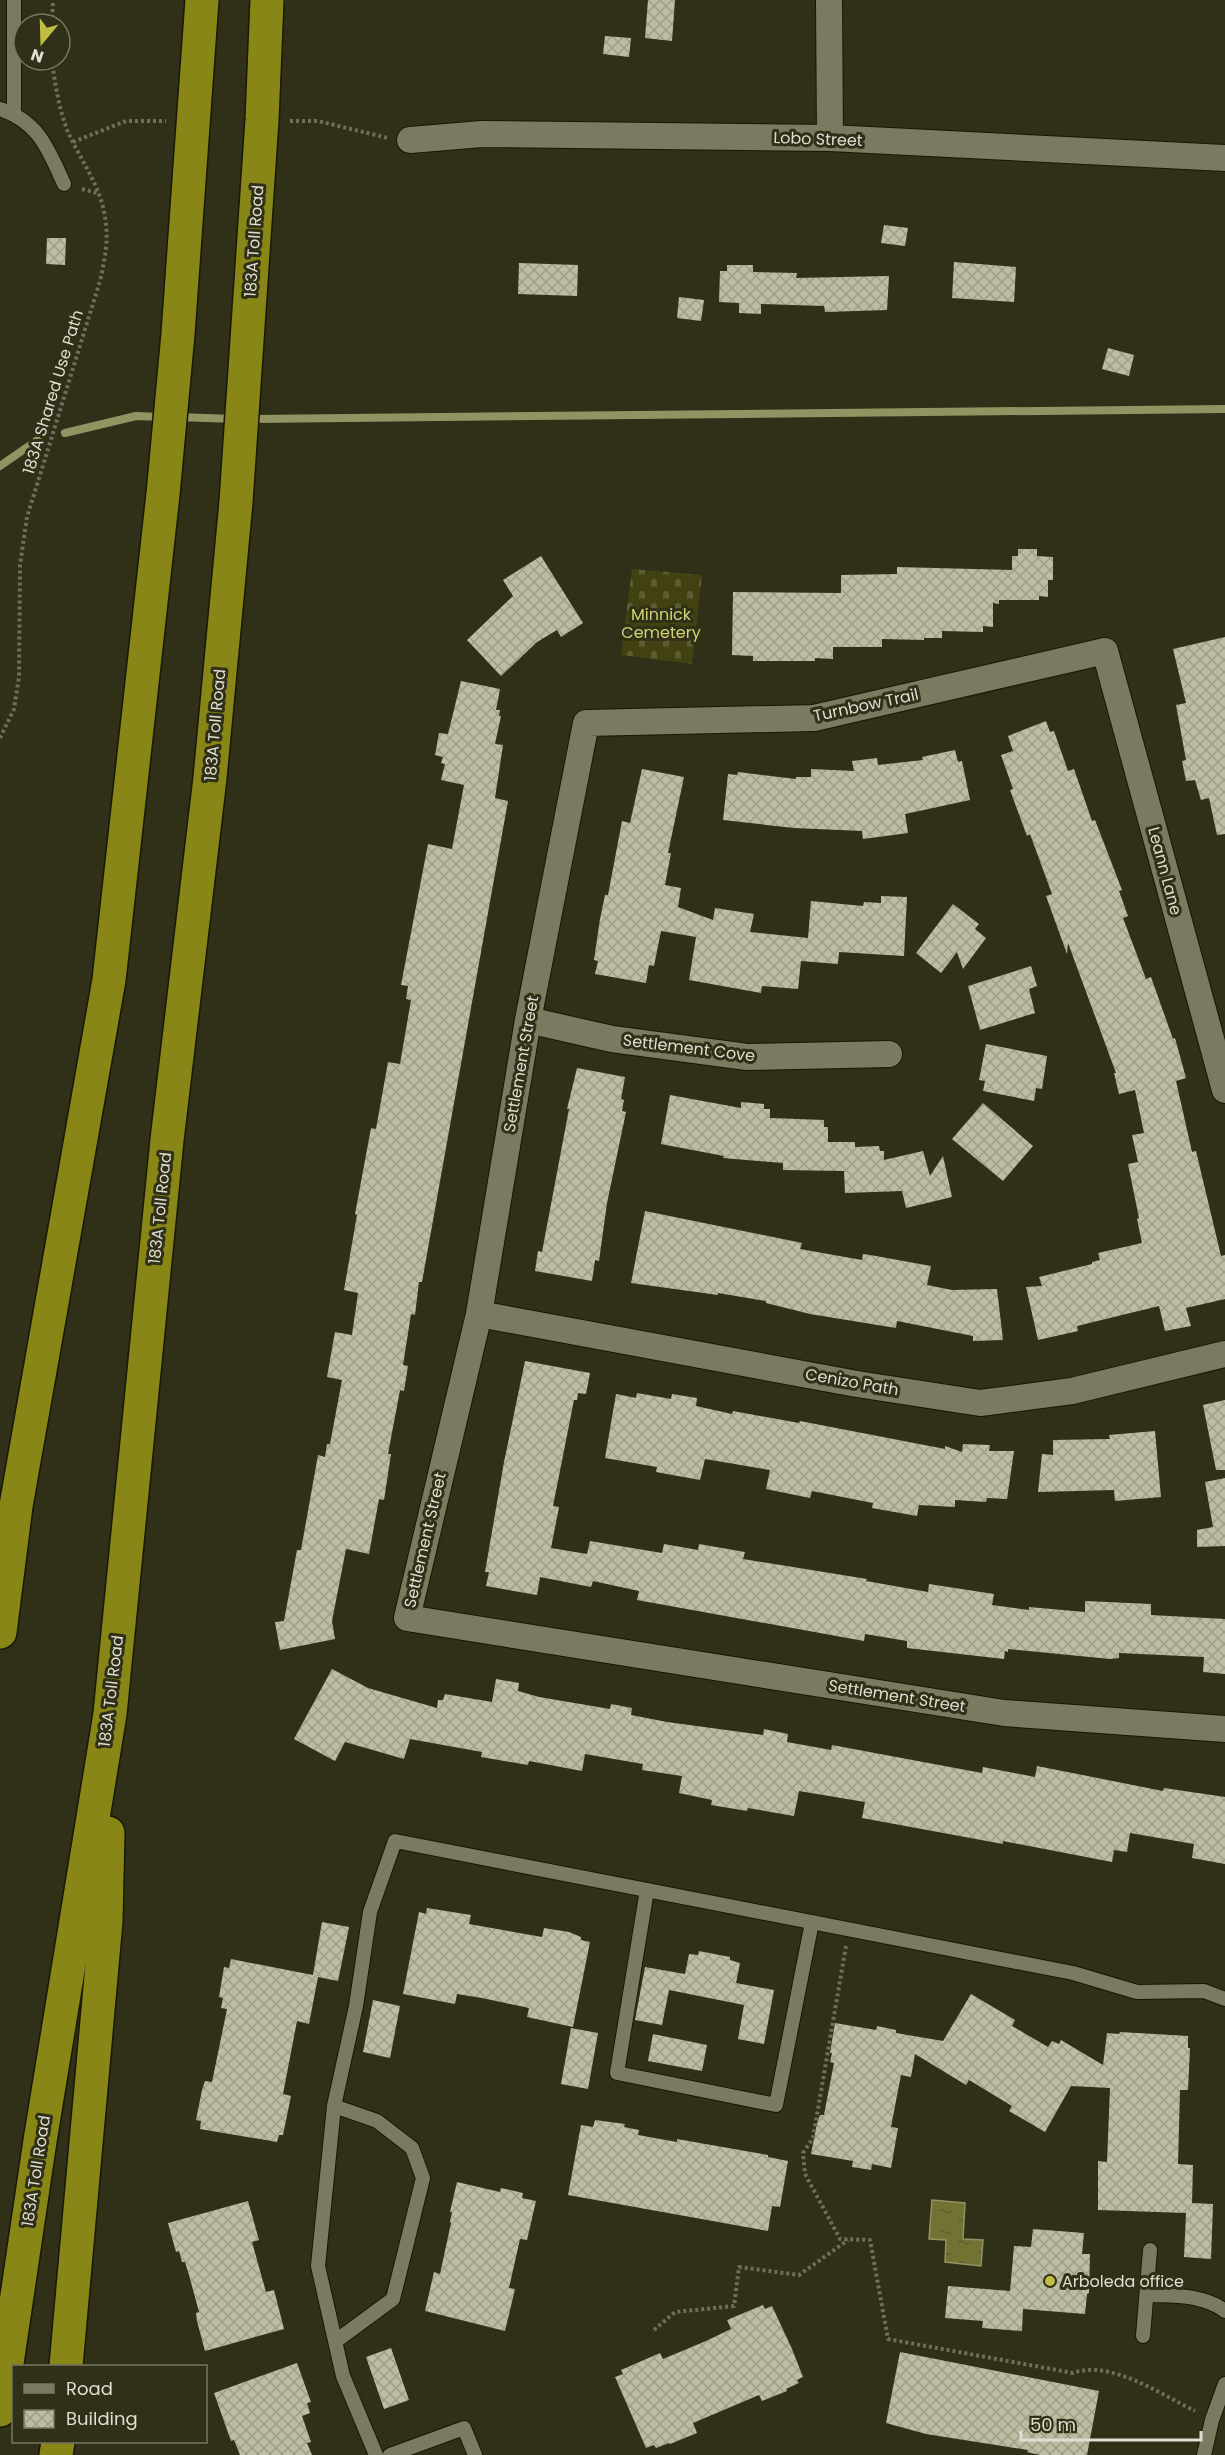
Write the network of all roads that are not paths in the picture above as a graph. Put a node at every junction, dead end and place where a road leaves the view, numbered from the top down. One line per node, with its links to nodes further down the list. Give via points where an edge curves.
1 (15, 0): 6 (lane)
2 (202, 0): 18 (highway, bridge, via 163,494 109,980)
3 (267, 0): 21 (highway, 183A Toll Road, bridge, via 236,502)
4 (829, 0): 7 (street)
5 (0, 109): 6 (lane)
6 (14, 113): 10 (lane, via 42,137)
7 (830, 138): 8 (street, Lobo Street, via 483,134); 9 (street, Lobo Street)
8 (410, 140)
9 (1225, 158)
10 (64, 183)
11 (1105, 651): 12 (street, Turnbow Trail, via 814,718); 15 (street, Leann Lane)
12 (586, 723): 13 (street, Settlement Street)
13 (528, 1020): 14 (street, Settlement Cove, via 612,1039 747,1057); 16 (street, Settlement Street)
14 (889, 1054)
15 (1225, 1090)
16 (479, 1314): 17 (street, Cenizo Path, via 980,1403 1072,1391); 22 (street, Settlement Street, via 407,1618 1004,1713)
17 (1225, 1354)
18 (16, 1506): 19 (highway); 20 (highway)
19 (0, 1551)
20 (0, 1632)
21 (110, 1714): 32 (highway, via 106,1921); 34 (highway, 183A Toll Road)
22 (1225, 1728)
23 (647, 1890): 24 (lane); 24 (lane, via 617,2073 776,2105); 26 (lane, via 395,1841 370,1912 356,2006)
24 (812, 1922): 25 (lane, via 1072,1973 1137,1992 1204,1991)
25 (1225, 1999)
26 (334, 2106): 31 (lane, via 318,2266); 31 (lane, via 377,2121 412,2148 423,2178 393,2299)
27 (1150, 2250): 28 (lane)
28 (1146, 2295): 29 (lane, via 1196,2298); 30 (lane)
29 (1225, 2311)
30 (1143, 2336)
31 (336, 2341): 35 (lane, via 343,2376)
32 (66, 2365)
33 (1225, 2384): 38 (lane)
34 (1, 2402)
35 (375, 2455)
36 (390, 2455): 37 (lane, via 464,2428)
37 (475, 2455)
38 (1204, 2455)

